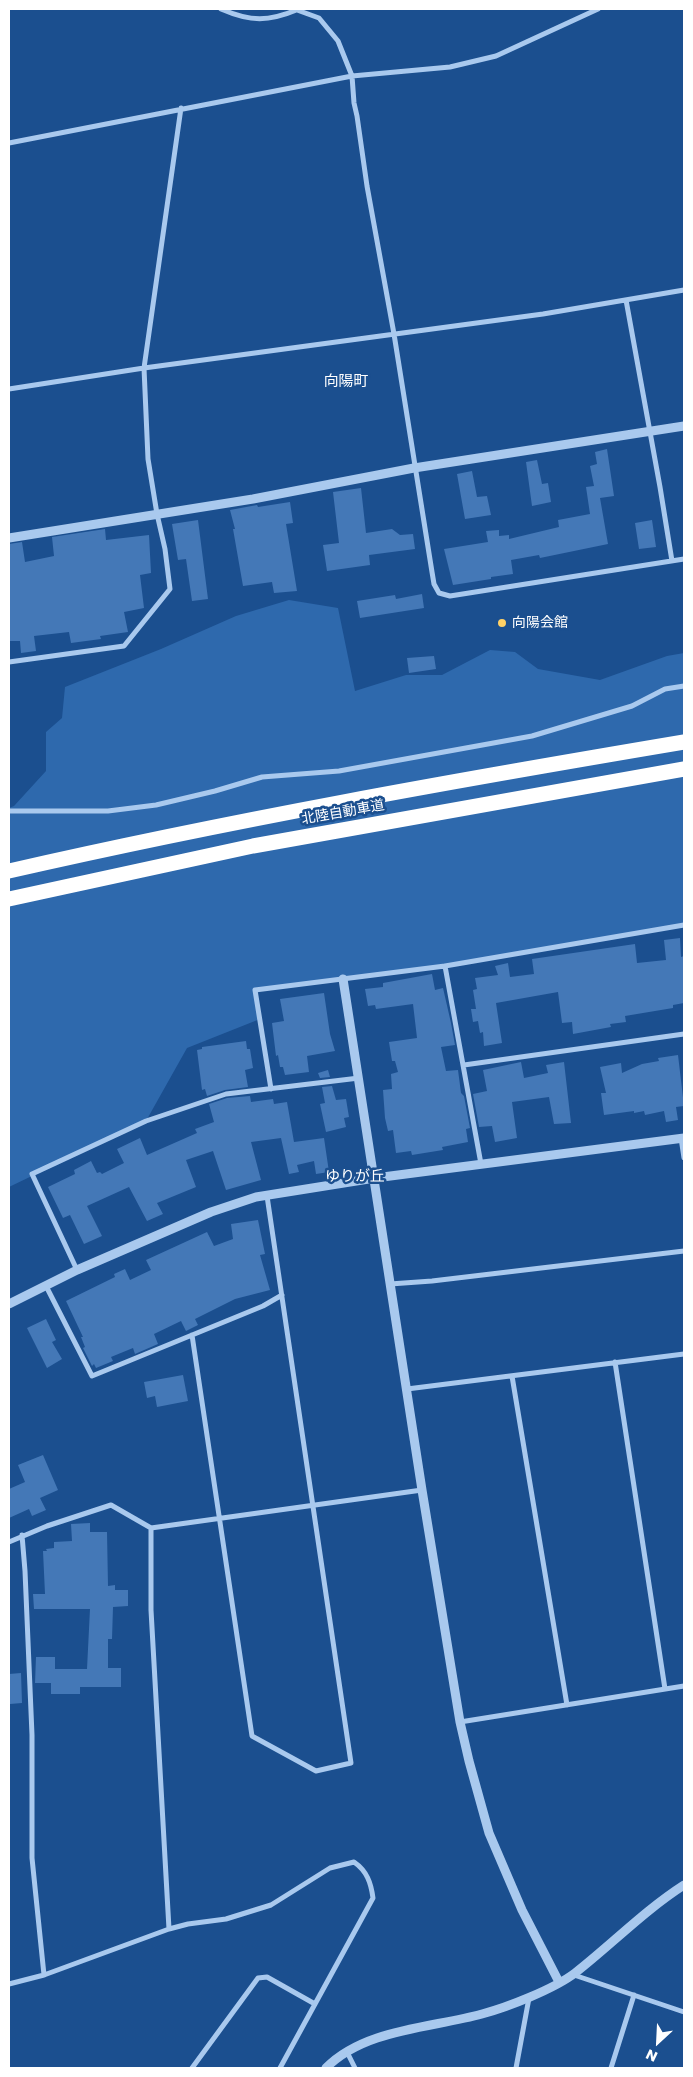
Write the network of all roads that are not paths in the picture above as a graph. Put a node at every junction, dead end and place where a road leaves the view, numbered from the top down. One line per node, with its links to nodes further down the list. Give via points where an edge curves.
1 (221, 9): 2 (street, via 242,18 256,19 278,17)
2 (298, 9): 4 (street, via 319,18 338,41)
3 (598, 9): 4 (street, via 496,56 450,67)
4 (352, 76): 5 (street); 9 (street)
5 (181, 108): 6 (street); 10 (street)
6 (9, 144)
7 (684, 290): 8 (street)
8 (626, 300): 9 (street); 13 (street)
9 (394, 334): 10 (street); 14 (street)
10 (144, 368): 11 (street); 15 (street, via 148,459)
11 (9, 390)
12 (684, 426): 13 (street)
13 (649, 432): 14 (street); 18 (street)
14 (414, 468): 15 (street); 18 (street, via 434,584 439,593 450,596)
15 (157, 514): 16 (street); 19 (street, via 170,589 124,646)
16 (9, 538)
17 (684, 559): 18 (street)
18 (672, 561)
19 (9, 662)
20 (684, 686): 23 (street, via 665,689 632,706 532,736 339,771 262,776 215,792 156,805 108,811)
21 (684, 742): 24 (highway, 北陸自動車道, via 467,779)
22 (684, 769): 25 (highway, 北陸自動車道, via 253,846)
23 (9, 811)
24 (9, 870)
25 (9, 899)
26 (684, 925): 27 (street)
27 (445, 966): 28 (street); 30 (street)
28 (343, 979): 31 (street); 32 (street, via 255,990)
29 (684, 1034): 30 (street)
30 (464, 1065): 35 (street)
31 (359, 1078): 32 (street); 36 (street)
32 (272, 1088): 39 (street, via 226,1094 146,1121 32,1174)
33 (683, 1138): 34 (street); 35 (street)
34 (684, 1158)
35 (482, 1164): 36 (street)
36 (374, 1178): 37 (street); 40 (street)
37 (267, 1196): 39 (street, via 211,1212); 42 (street)
38 (684, 1251): 40 (street)
39 (77, 1270): 41 (street)
40 (390, 1284): 48 (street)
41 (46, 1286): 43 (street); 44 (street, via 92,1376)
42 (282, 1295): 44 (street); 50 (street)
43 (9, 1304)
44 (192, 1335): 51 (street)
45 (684, 1354): 46 (street)
46 (615, 1362): 47 (street); 56 (street)
47 (512, 1376): 48 (street); 57 (street)
48 (407, 1389): 49 (street)
49 (422, 1490): 50 (street); 58 (street)
50 (311, 1505): 51 (street); 51 (street, via 351,1763 316,1771 252,1736)
51 (220, 1519): 52 (street)
52 (151, 1528): 53 (street, via 111,1505); 60 (street, via 151,1610)
53 (22, 1535): 54 (street); 62 (street, via 32,1735 32,1858)
54 (9, 1542)
55 (684, 1686): 56 (street)
56 (665, 1689): 57 (street)
57 (567, 1705): 58 (street)
58 (460, 1722): 63 (street, via 489,1833 522,1910)
59 (684, 1885): 61 (street, via 661,1900)
60 (169, 1929): 62 (street); 67 (street, via 226,1919 271,1905 330,1868 354,1862 366,1875 373,1898)
61 (573, 1974): 63 (street); 65 (street)
62 (44, 1976): 64 (street)
63 (560, 1982): 66 (street)
64 (9, 1984)
65 (634, 1995): 68 (street); 75 (street)
66 (528, 1998): 69 (street, via 483,2014 368,2040); 74 (street)
67 (315, 2004): 70 (street, via 267,1977 258,1978); 71 (street)
68 (684, 2012)
69 (347, 2052): 72 (street); 73 (street)
70 (192, 2068)
71 (280, 2068)
72 (326, 2068)
73 (355, 2068)
74 (516, 2068)
75 (611, 2068)

